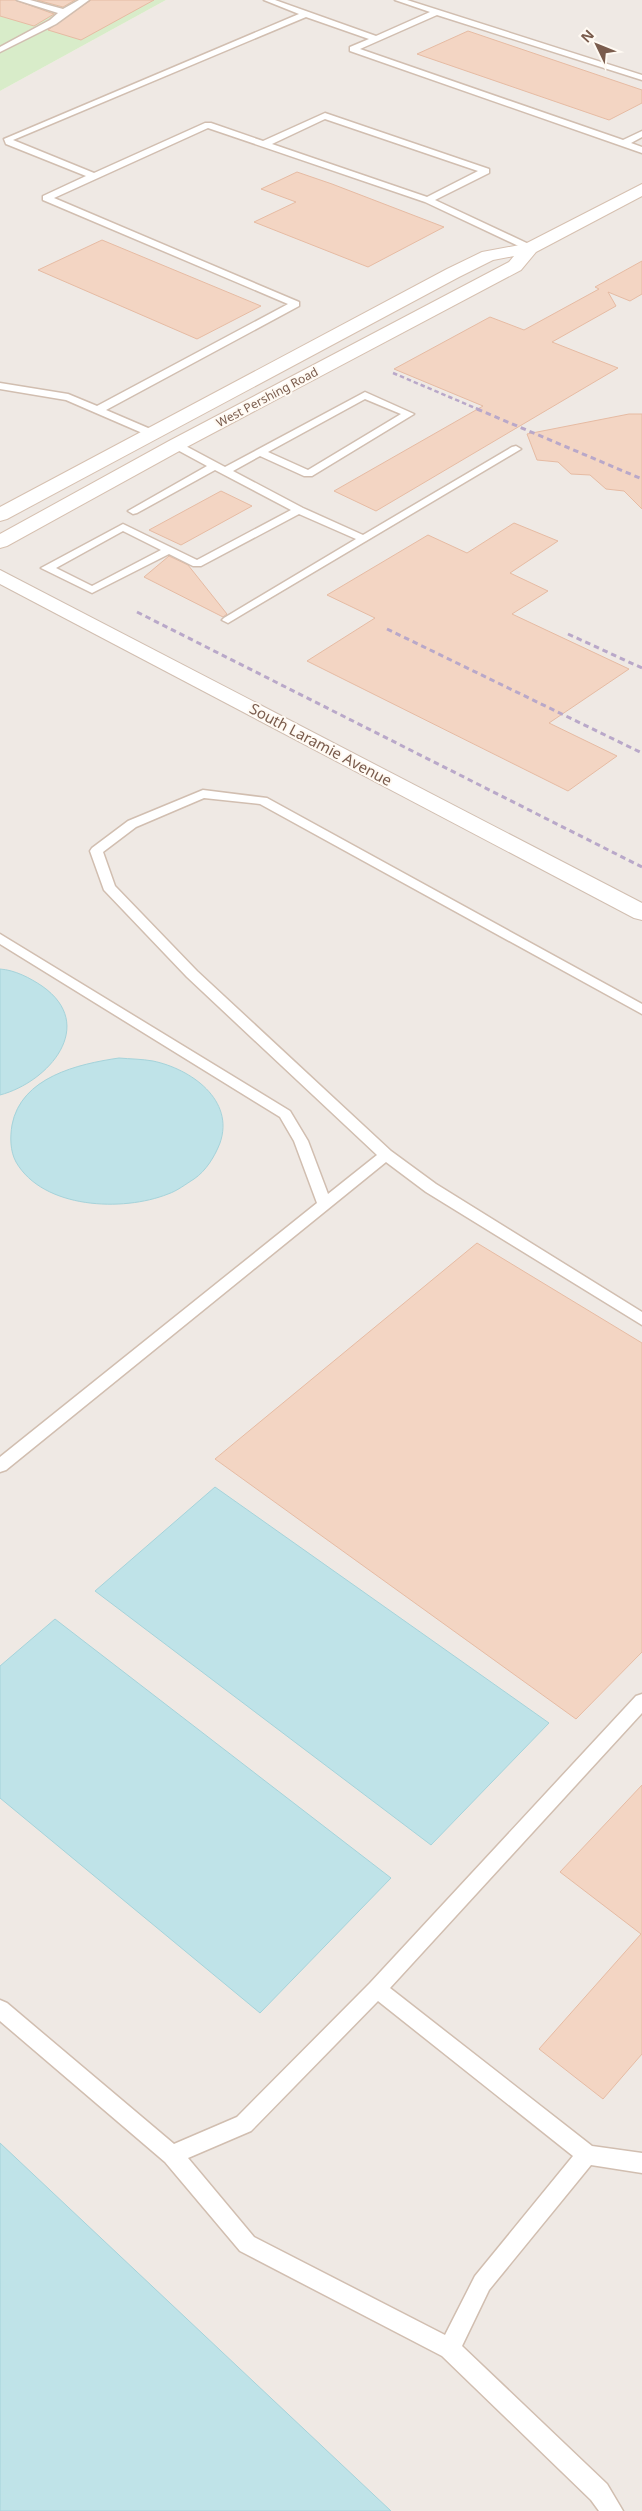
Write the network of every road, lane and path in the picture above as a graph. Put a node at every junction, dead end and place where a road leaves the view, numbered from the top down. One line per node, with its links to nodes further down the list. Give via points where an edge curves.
1 (21, 0): 5 (lane)
2 (85, 0): 5 (lane)
3 (268, 0): 7 (lane)
4 (399, 0): 6 (lane)
5 (64, 12): 9 (lane, via 53,22)
6 (437, 12): 8 (lane); 10 (lane)
7 (306, 14): 8 (lane); 15 (lane, via 8,139)
8 (378, 39): 12 (lane, via 353,50)
9 (0, 50)
10 (642, 78)
11 (642, 134): 12 (lane)
12 (624, 143): 14 (lane)
13 (264, 144): 15 (lane, via 208,125); 17 (lane); 17 (lane, via 325,116 486,171)
14 (642, 150)
15 (93, 176): 20 (lane, via 46,198 296,304)
16 (642, 188): 18 (main road, West Pershing Road)
17 (428, 200): 18 (lane)
18 (530, 248): 21 (main road, West Pershing Road, via 488,256); 22 (main road, West Pershing Road, via 515,266)
19 (0, 386): 20 (lane, via 68,397)
20 (97, 410): 21 (lane)
21 (151, 433): 22 (main road); 28 (main road, West Pershing Road)
22 (176, 445): 25 (lane); 30 (main road, West Pershing Road)
23 (516, 449): 29 (lane)
24 (260, 452): 24 (lane, via 365,395 409,414 308,474); 25 (lane)
25 (220, 468): 26 (lane); 27 (lane)
26 (299, 510): 29 (lane); 31 (lane, via 197,564)
27 (133, 511)
28 (0, 515)
29 (364, 539): 33 (lane)
30 (0, 542)
31 (169, 550): 31 (lane, via 123,527 47,568 92,590)
32 (0, 576): 34 (main road, South Laramie Avenue)
33 (228, 620)
34 (642, 913)
35 (0, 938): 38 (lane, via 285,1114 302,1142)
36 (642, 1010): 37 (lane, via 262,801 203,794 132,824 96,851 109,886 192,974)
37 (386, 1155): 38 (lane); 39 (lane, via 431,1188)
38 (325, 1204): 40 (lane)
39 (642, 1319)
40 (0, 1466)
41 (642, 1701): 42 (lane)
42 (377, 1989): 44 (lane, via 244,2124); 45 (lane)
43 (0, 2009): 44 (lane)
44 (172, 2155): 47 (lane, via 248,2244)
45 (587, 2155): 46 (lane); 47 (lane, via 482,2284)
46 (642, 2163)
47 (449, 2349): 48 (lane, via 599,2492)
48 (612, 2511)

